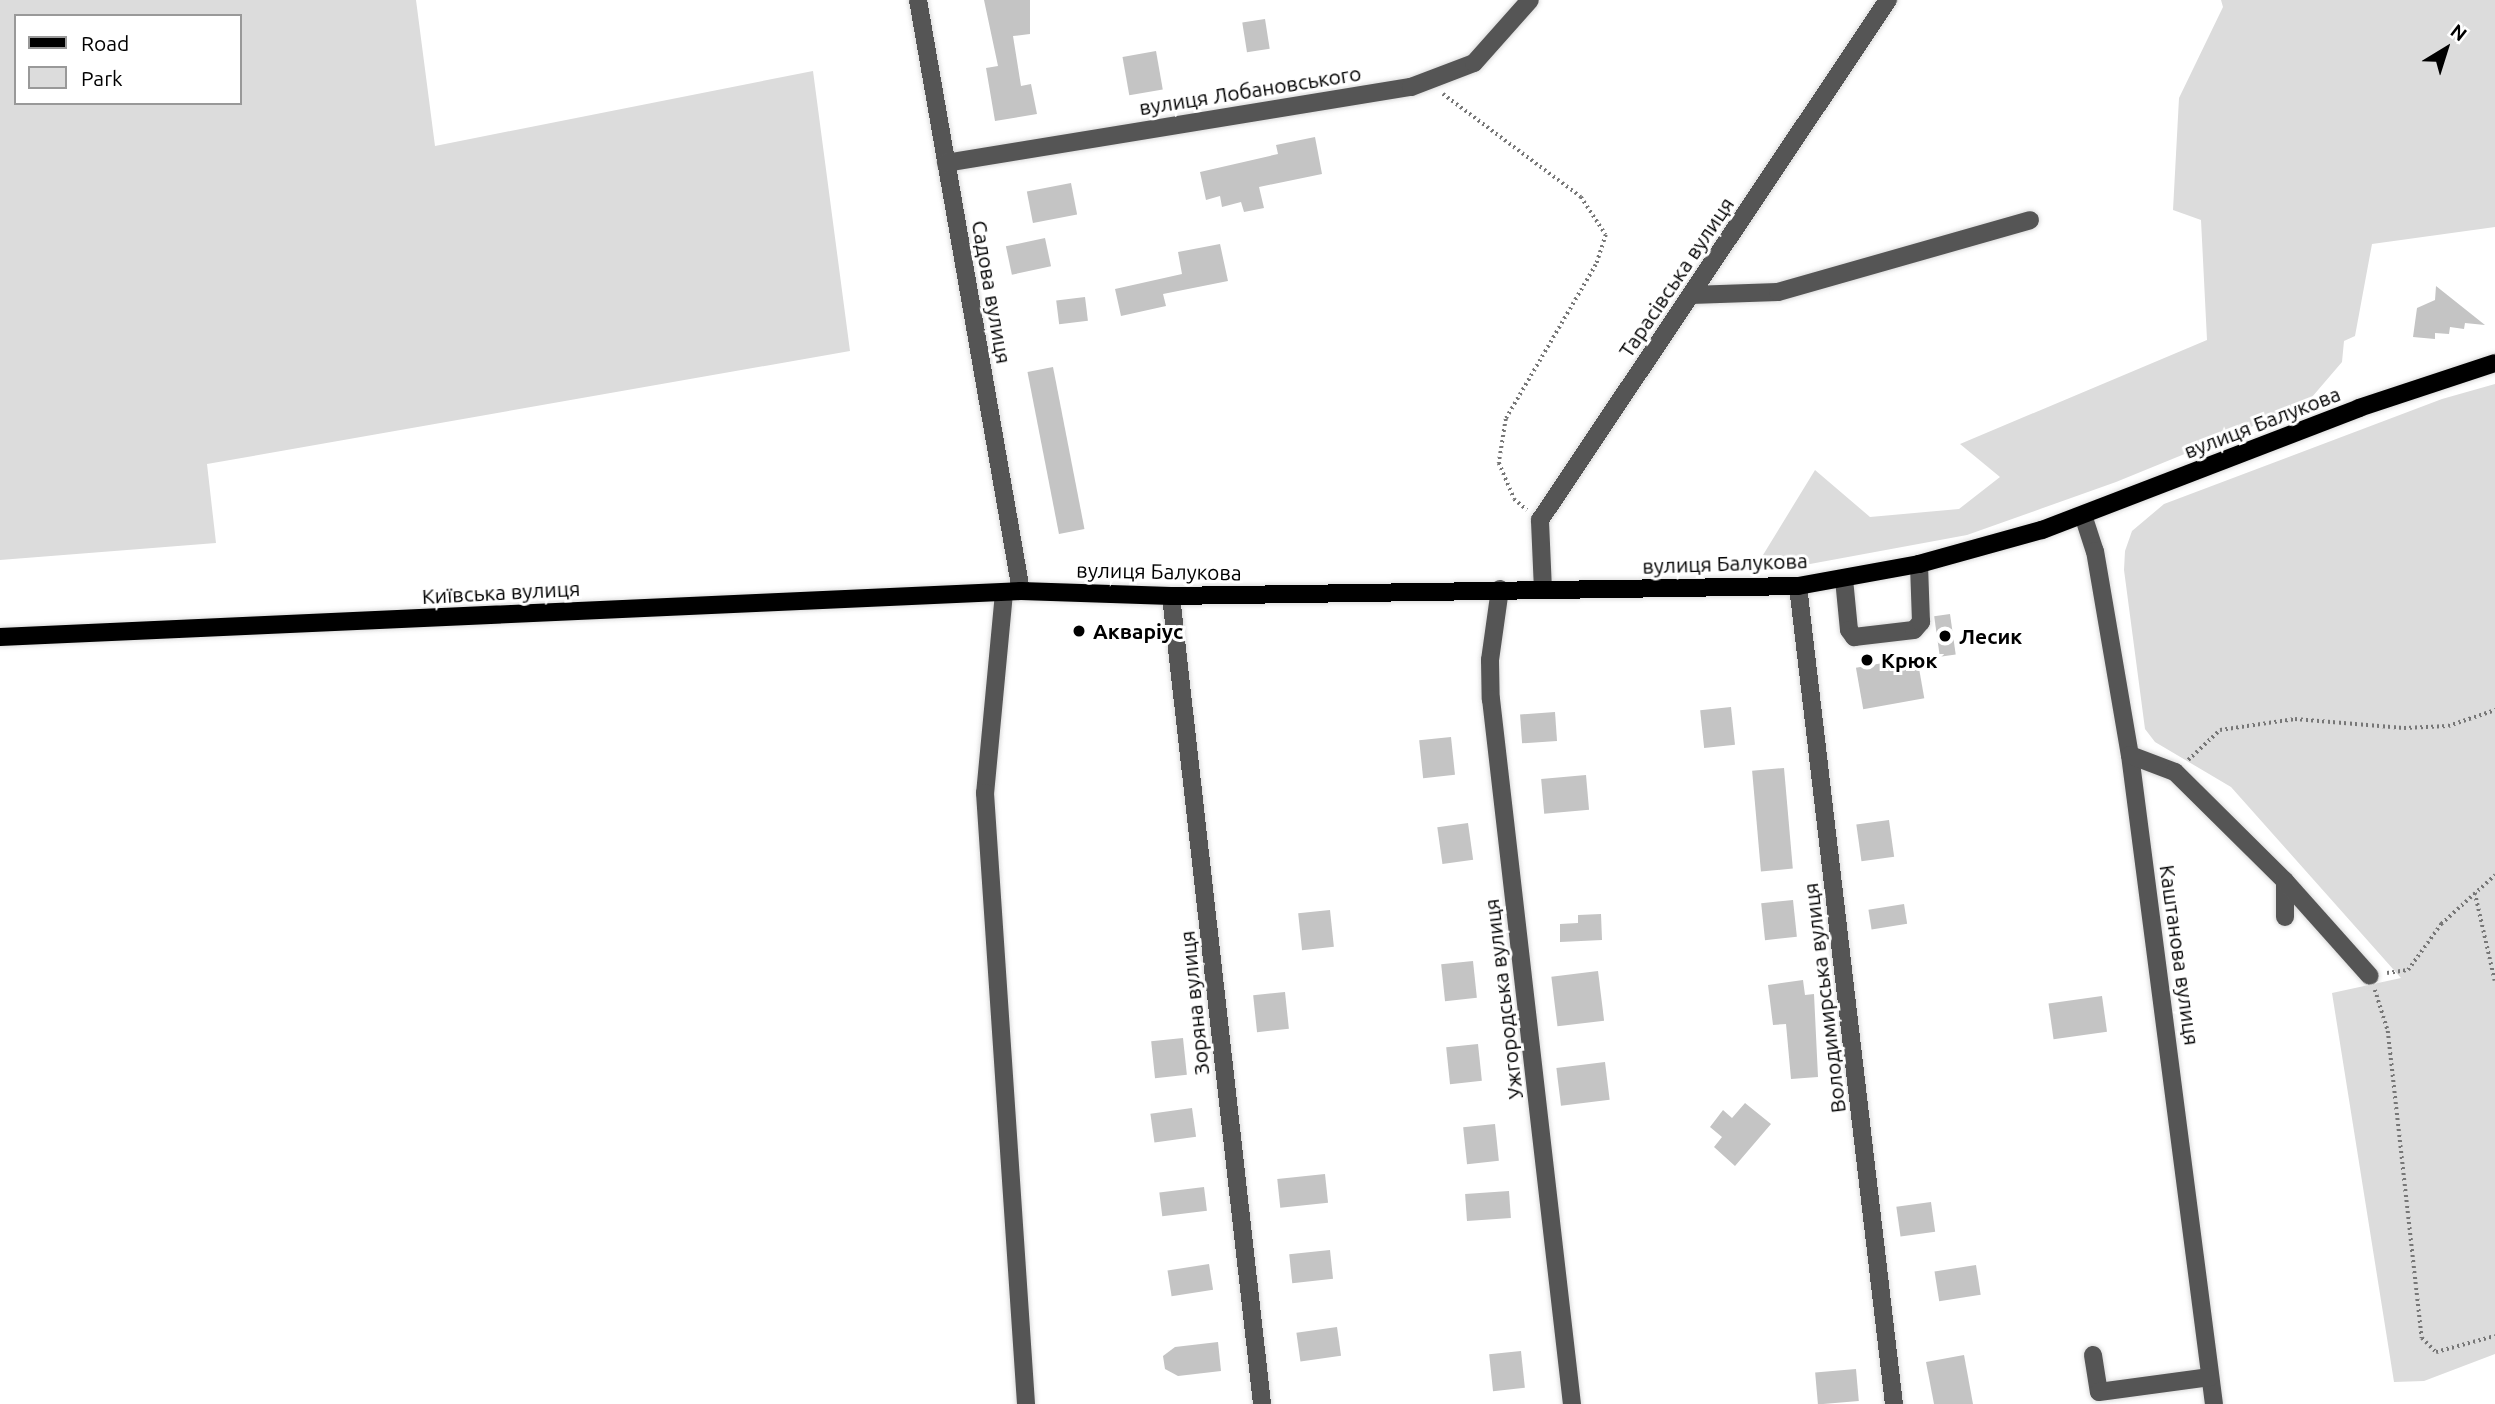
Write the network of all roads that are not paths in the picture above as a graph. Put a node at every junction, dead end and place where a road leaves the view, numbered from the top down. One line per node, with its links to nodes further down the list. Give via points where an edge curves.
1 (918, 0): 4 (street, Садова вулиця)
2 (1530, 0): 4 (street, вулиця Лобановського, via 1474,63 1428,82)
3 (1888, 0): 6 (street, Тарасівська вулиця)
4 (946, 163): 14 (street, Садова вулиця)
5 (2030, 220): 6 (street, via 1778,292)
6 (1691, 295): 13 (street, Тарасівська вулиця, via 1540,520)
7 (2495, 363): 8 (main road, вулиця Балукова, via 2360,408)
8 (2084, 515): 9 (main road, вулиця Балукова); 17 (street, Каштанова вулиця, via 2095,551)
9 (1919, 564): 10 (main road, вулиця Балукова); 10 (street, via 1921,622 1914,630 1854,636 1849,630)
10 (1844, 579): 11 (main road, вулиця Балукова)
11 (1798, 586): 13 (main road, вулиця Балукова); 26 (street, Володимирська вулиця)
12 (1500, 589): 13 (main road, вулиця Балукова); 15 (main road, вулиця Балукова); 25 (street, Ужгородська вулиця, via 1489,660 1491,699)
13 (1543, 590)
14 (1013, 592): 15 (main road, вулиця Балукова); 16 (main road, Київська вулиця); 23 (street, Садова вулиця, via 985,793)
15 (1171, 596): 24 (street, Зоряна вулиця)
16 (0, 637)
17 (2130, 755): 18 (street, via 2175,772); 22 (street, Каштанова вулиця)
18 (2284, 881): 19 (street); 20 (street)
19 (2285, 917)
20 (2370, 976)
21 (2093, 1356): 22 (street, via 2099,1392)
22 (2210, 1377): 27 (street, Каштанова вулиця)
23 (1026, 1404)
24 (1262, 1404)
25 (1572, 1404)
26 (1894, 1404)
27 (2214, 1404)

